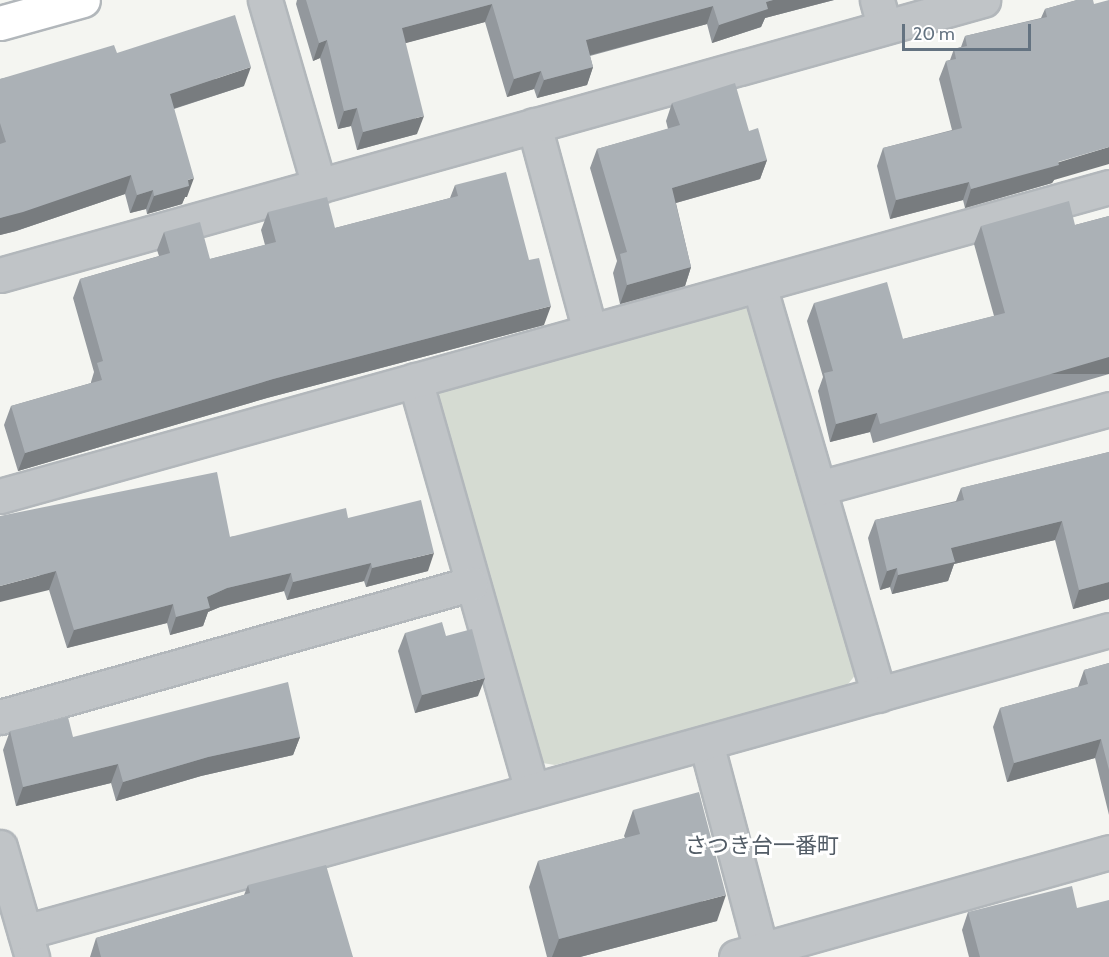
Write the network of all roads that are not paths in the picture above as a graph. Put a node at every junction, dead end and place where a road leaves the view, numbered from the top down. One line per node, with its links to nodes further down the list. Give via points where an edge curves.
1 (83, 0): 4 (street)
2 (265, 0): 7 (street)
3 (983, 0): 5 (street)
4 (12, 13)
5 (880, 14): 6 (street)
6 (534, 125): 7 (street); 11 (street)
7 (319, 186): 9 (street)
8 (1109, 187): 10 (street)
9 (0, 275)
10 (759, 285): 11 (street); 14 (street)
11 (590, 331): 12 (street)
12 (415, 380): 15 (street); 16 (street)
13 (1109, 409): 14 (street)
14 (819, 488): 18 (street)
15 (0, 496)
16 (471, 584): 19 (street); 21 (street)
17 (1109, 630): 18 (street)
18 (879, 695): 20 (street)
19 (0, 717)
20 (706, 743): 21 (street); 25 (street)
21 (532, 791): 24 (street)
22 (0, 847): 24 (street)
23 (1109, 852): 25 (street)
24 (28, 944)
25 (748, 953)

